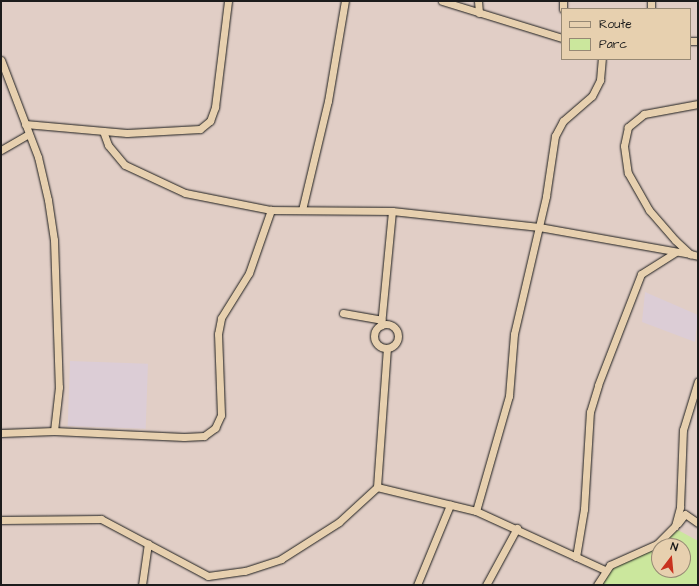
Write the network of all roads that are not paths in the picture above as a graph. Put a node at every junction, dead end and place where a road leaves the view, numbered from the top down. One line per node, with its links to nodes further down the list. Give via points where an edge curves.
1 (228, 1): 11 (street, via 215,107 206,125 189,131)
2 (345, 1): 15 (street, via 328,101)
3 (442, 1): 5 (street)
4 (478, 1): 5 (street)
5 (479, 13): 6 (street)
6 (561, 38)
7 (1, 60): 10 (street)
8 (602, 60): 17 (street, via 600,80 592,96 564,121 555,136)
9 (698, 104): 19 (street, via 644,114 628,127 624,146 628,173 638,194)
10 (25, 124): 11 (street); 12 (street)
11 (103, 131): 14 (street, via 108,145 125,165 161,184 212,199)
12 (29, 134): 13 (street); 25 (street, via 42,168 54,240 59,387)
13 (1, 150)
14 (270, 210): 15 (street); 25 (street, via 249,273 220,318 218,334 221,415 215,428 204,436 184,437)
15 (302, 210): 16 (street)
16 (392, 211): 17 (street); 22 (street)
17 (539, 227): 18 (street); 29 (street, via 514,334 509,396)
18 (676, 252): 19 (street); 35 (street, via 641,274 598,385 590,412 584,509)
19 (690, 254): 20 (street)
20 (698, 256)
21 (343, 313): 22 (street)
22 (381, 323): 23 (street, via 374,338 380,346); 23 (street, via 392,326 397,331 396,342)
23 (387, 348): 27 (street)
24 (698, 380): 32 (street, via 683,430 680,507)
25 (54, 431): 26 (street)
26 (1, 433)
27 (377, 487): 28 (street); 34 (street, via 339,522 295,551 244,571 208,576)
28 (450, 505): 29 (street); 38 (street)
29 (476, 511): 33 (street)
30 (1, 520): 34 (street, via 101,519)
31 (698, 523): 32 (street, via 685,514)
32 (675, 526): 36 (street, via 657,544)
33 (517, 528): 35 (street); 39 (street)
34 (148, 544): 37 (street)
35 (576, 557): 36 (street)
36 (605, 570): 40 (street)
37 (142, 585)
38 (417, 585)
39 (486, 585)
40 (597, 585)

